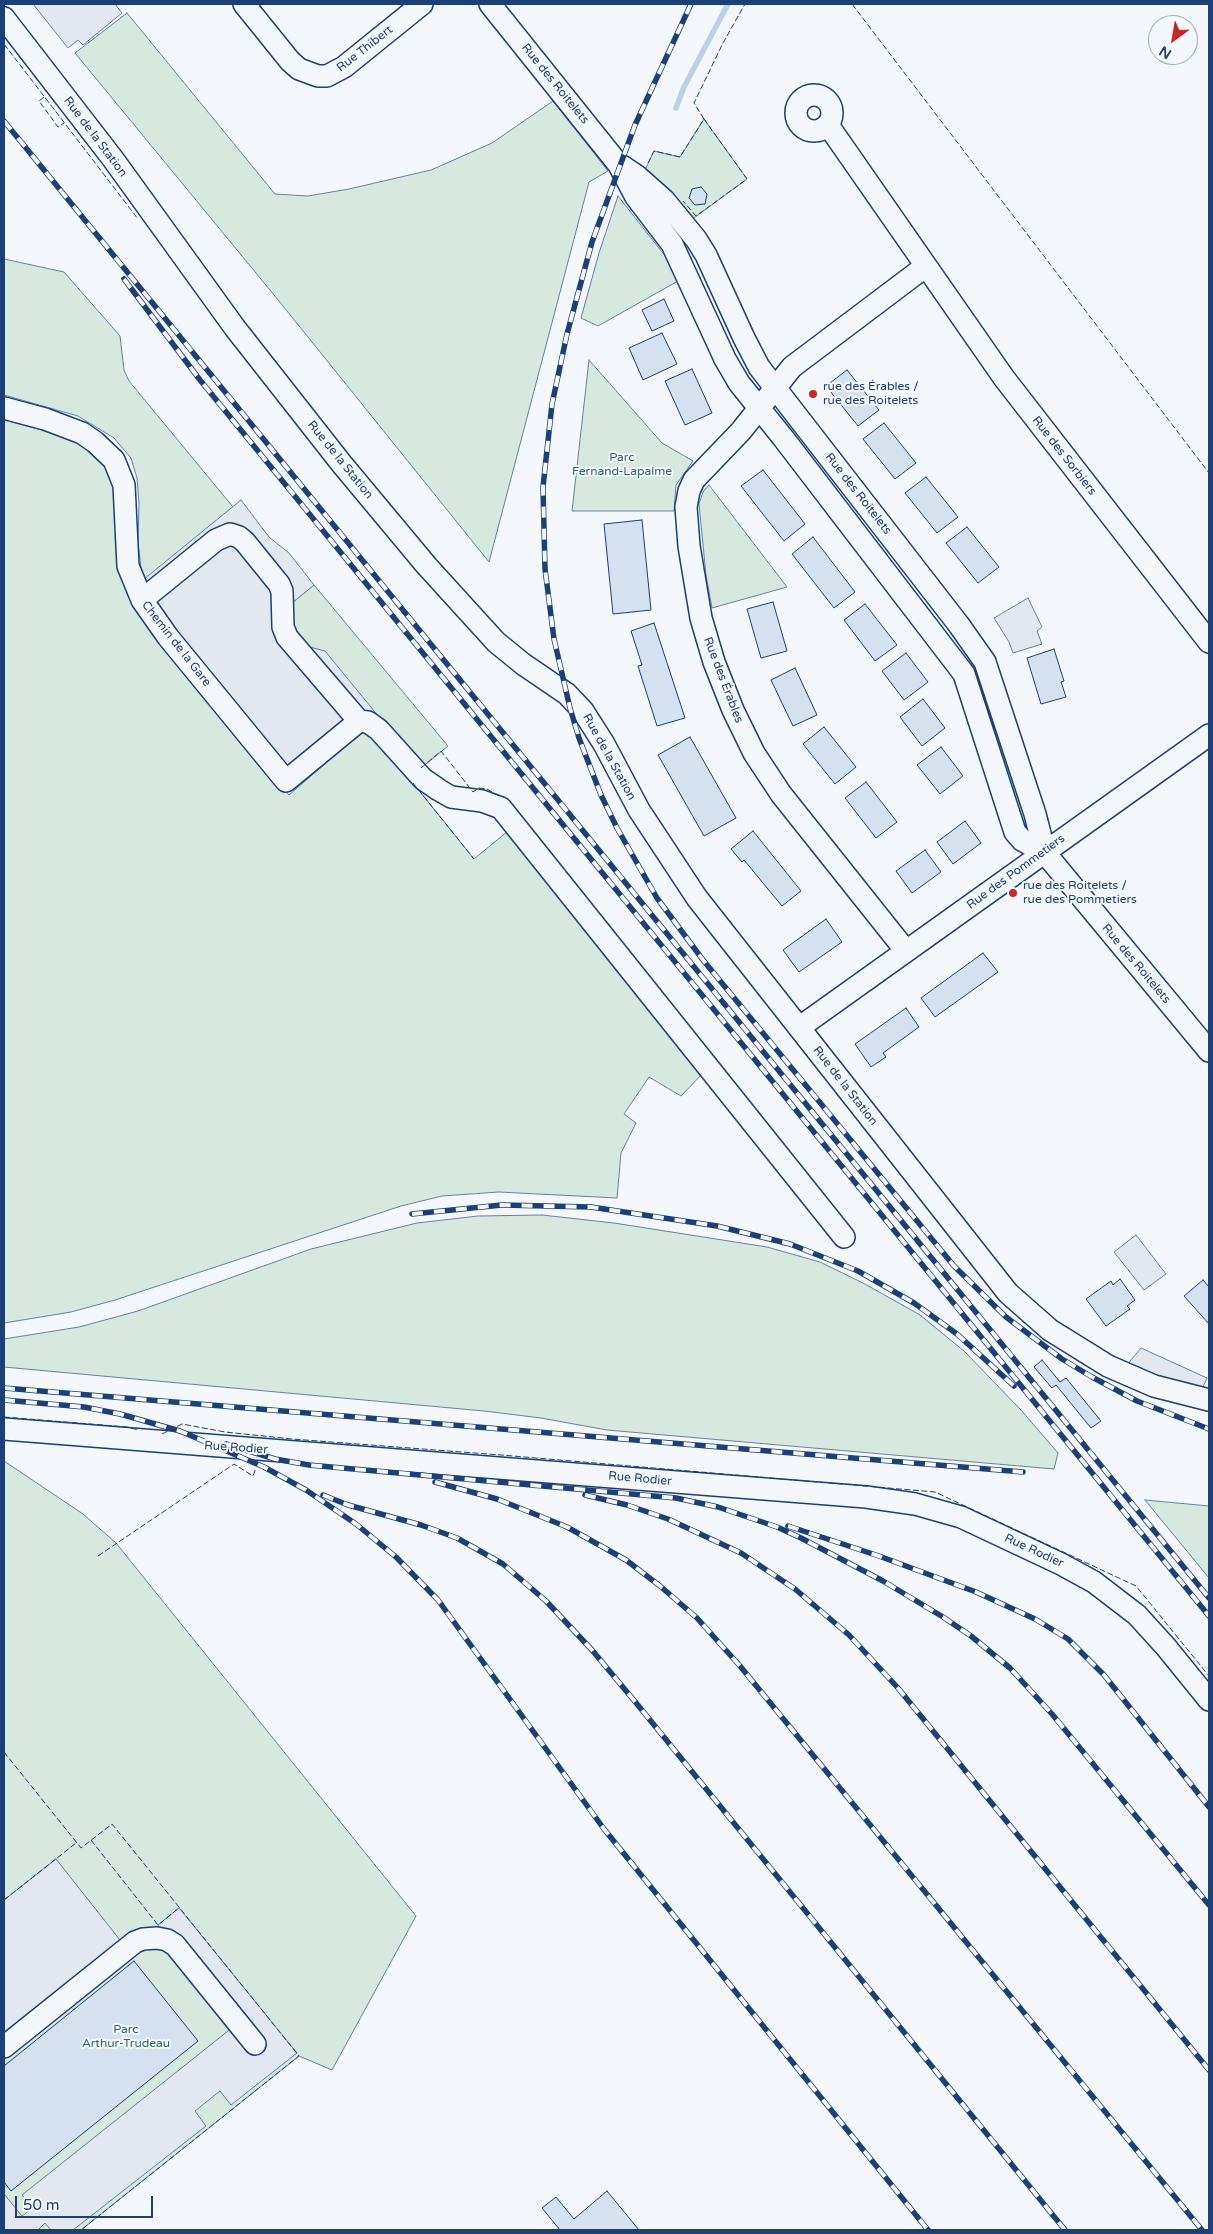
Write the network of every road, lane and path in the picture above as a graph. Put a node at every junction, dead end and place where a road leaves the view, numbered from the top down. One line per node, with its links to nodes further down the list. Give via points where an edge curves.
1 (244, 4): 2 (street, Rue Thibert, via 290,62 299,69 327,76 344,67)
2 (422, 4)
3 (490, 4): 6 (street, Rue des Roitelets)
4 (4, 18): 19 (street, Rue de la Station, via 113,159 235,328 426,565 496,642 567,694 584,711 638,810 676,869)
5 (828, 125): 7 (street, Rue des Sorbiers)
6 (619, 165): 8 (street, Rue des Roitelets, via 653,190 696,239 750,351); 10 (street, Rue des Roitelets, via 636,197 672,244 731,370)
7 (926, 266): 8 (street, via 792,367); 12 (street, Rue des Sorbiers, via 1004,378)
8 (775, 388): 10 (street, Rue des Érables); 13 (street, Rue des Roitelets)
9 (4, 408): 11 (street, Chemin de la Gare, via 82,433 114,460 124,485 128,566)
10 (759, 408): 14 (street, Rue des Roitelets); 18 (street, Rue des Érables, via 698,476 689,491 686,507 689,546 703,626 730,703 766,773)
11 (142, 600): 15 (street, Chemin de la Gare, via 168,637 286,781); 15 (street, via 216,540 230,534 239,537 279,584 282,591 282,627 288,637)
12 (1209, 642)
13 (976, 648): 14 (street); 17 (street, Rue des Roitelets, via 991,676)
14 (956, 663): 17 (street, Rue des Roitelets, via 972,692 1011,823 1022,840)
15 (359, 720): 21 (street, via 379,730 423,779 439,790 451,797 482,801 501,808)
16 (1209, 735): 17 (street, Rue des Pommetiers)
17 (1045, 853): 18 (street, Rue des Pommetiers); 20 (street, Rue des Roitelets)
18 (906, 951): 19 (street, Rue des Pommetiers)
19 (800, 1027): 22 (street, Rue de la Station, via 994,1277 1024,1309 1065,1341 1122,1374 1169,1391)
20 (1209, 1051)
21 (844, 1237)
22 (1209, 1400)
23 (4, 1429): 24 (street, Rue Rodier, via 915,1504 962,1517 1094,1582 1137,1615)
24 (1209, 1700)
25 (255, 2044): 26 (street, via 175,1945 157,1938 135,1942)
26 (4, 2047)

